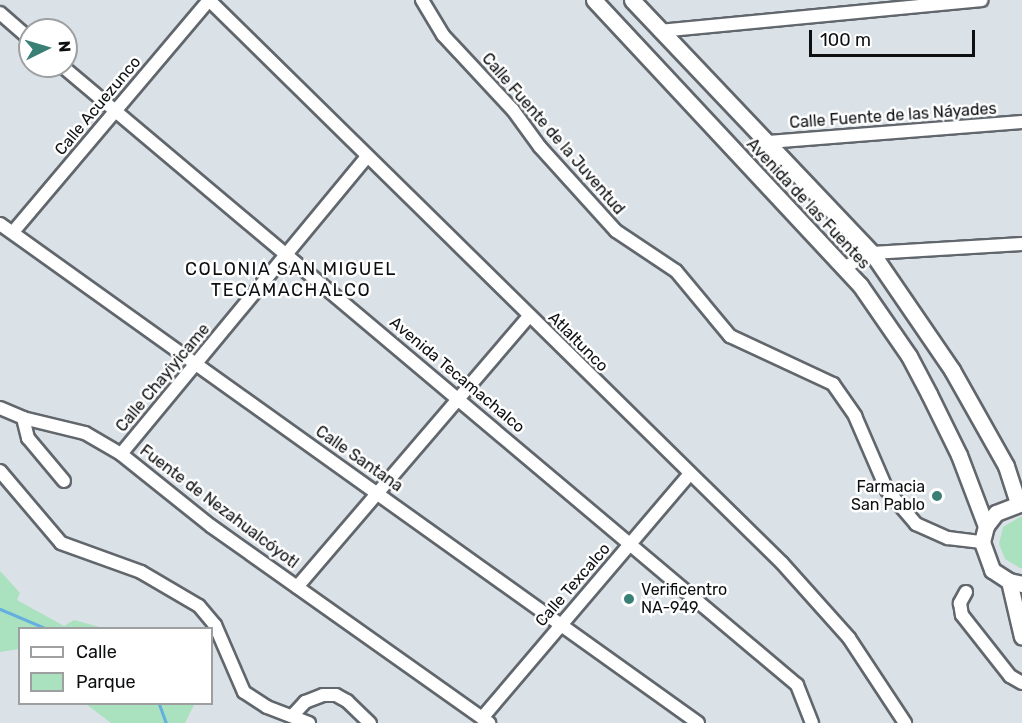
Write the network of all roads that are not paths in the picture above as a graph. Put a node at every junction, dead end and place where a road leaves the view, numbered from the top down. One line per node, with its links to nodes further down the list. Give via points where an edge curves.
1 (209, 0): 10 (street, Calle Acuezunco); 13 (street, Atlaltunco)
2 (422, 0): 32 (street, Calle Fuente de la Juventud, via 443,35 513,110 540,147 615,231 676,271 730,336 833,384 855,416 887,490 916,524 948,538)
3 (594, 0): 19 (main road, Avenida de las Fuentes, via 672,88)
4 (632, 0): 8 (main road, Avenida de las Fuentes)
5 (982, 0): 8 (street)
6 (0, 13): 7 (street)
7 (18, 29)
8 (660, 31): 12 (main road, Avenida de las Fuentes)
9 (76, 78): 10 (street, Avenida Tecamachalco)
10 (115, 111): 15 (street, Calle Acuezunco); 18 (street, Avenida Tecamachalco)
11 (1022, 122): 12 (street, Calle Fuente de las Náyades)
12 (768, 142): 17 (main road, Avenida de las Fuentes)
13 (367, 157): 18 (street, Calle Chayiyicame); 20 (street, Atlaltunco)
14 (0, 224): 15 (street, Calle Santana)
15 (13, 232): 21 (street, Calle Santana)
16 (1022, 244): 17 (street)
17 (872, 253): 19 (street); 30 (main road, Avenida de las Fuentes, via 952,370 1006,466)
18 (286, 255): 21 (street, Calle Chayiyicame); 22 (street, Avenida Tecamachalco)
19 (845, 267): 31 (main road, Avenida de las Fuentes, via 909,357 959,455)
20 (529, 316): 22 (street); 27 (street, Atlaltunco)
21 (196, 364): 25 (street, Calle Chayiyicame); 29 (street, Calle Santana)
22 (457, 396): 29 (street); 33 (street, Avenida Tecamachalco)
23 (0, 408): 24 (street, Fuente de Nezahualcóyotl)
24 (22, 418): 25 (street, Fuente de Nezahualcóyotl, via 85,433); 28 (street, via 28,438)
25 (121, 454): 35 (street, Fuente de Nezahualcóyotl, via 211,526)
26 (0, 471): 40 (street, via 35,517 61,543 141,572 199,606 215,625 244,692)
27 (689, 475): 33 (street, Calle Texcalco); 46 (street, Atlaltunco, via 782,563 849,638)
28 (64, 480)
29 (378, 493): 35 (street); 37 (street, Calle Santana)
30 (1020, 503): 31 (main road, via 996,513)
31 (986, 526): 32 (main road)
32 (982, 542): 34 (main road, via 993,570)
33 (631, 543): 37 (street, Calle Texcalco); 45 (street, Avenida Tecamachalco, via 797,685)
34 (1015, 583): 38 (main road)
35 (297, 587): 41 (street, Fuente de Nezahualcóyotl)
36 (966, 592): 39 (street, via 960,603 962,615 1010,675)
37 (561, 624): 41 (street, Calle Texcalco); 44 (street, Calle Santana)
38 (1022, 637)
39 (1022, 683)
40 (293, 715): 42 (street); 43 (street, via 305,702 336,695 347,700)
41 (486, 721)
42 (309, 723)
43 (370, 723)
44 (698, 723)
45 (812, 723)
46 (906, 723)

